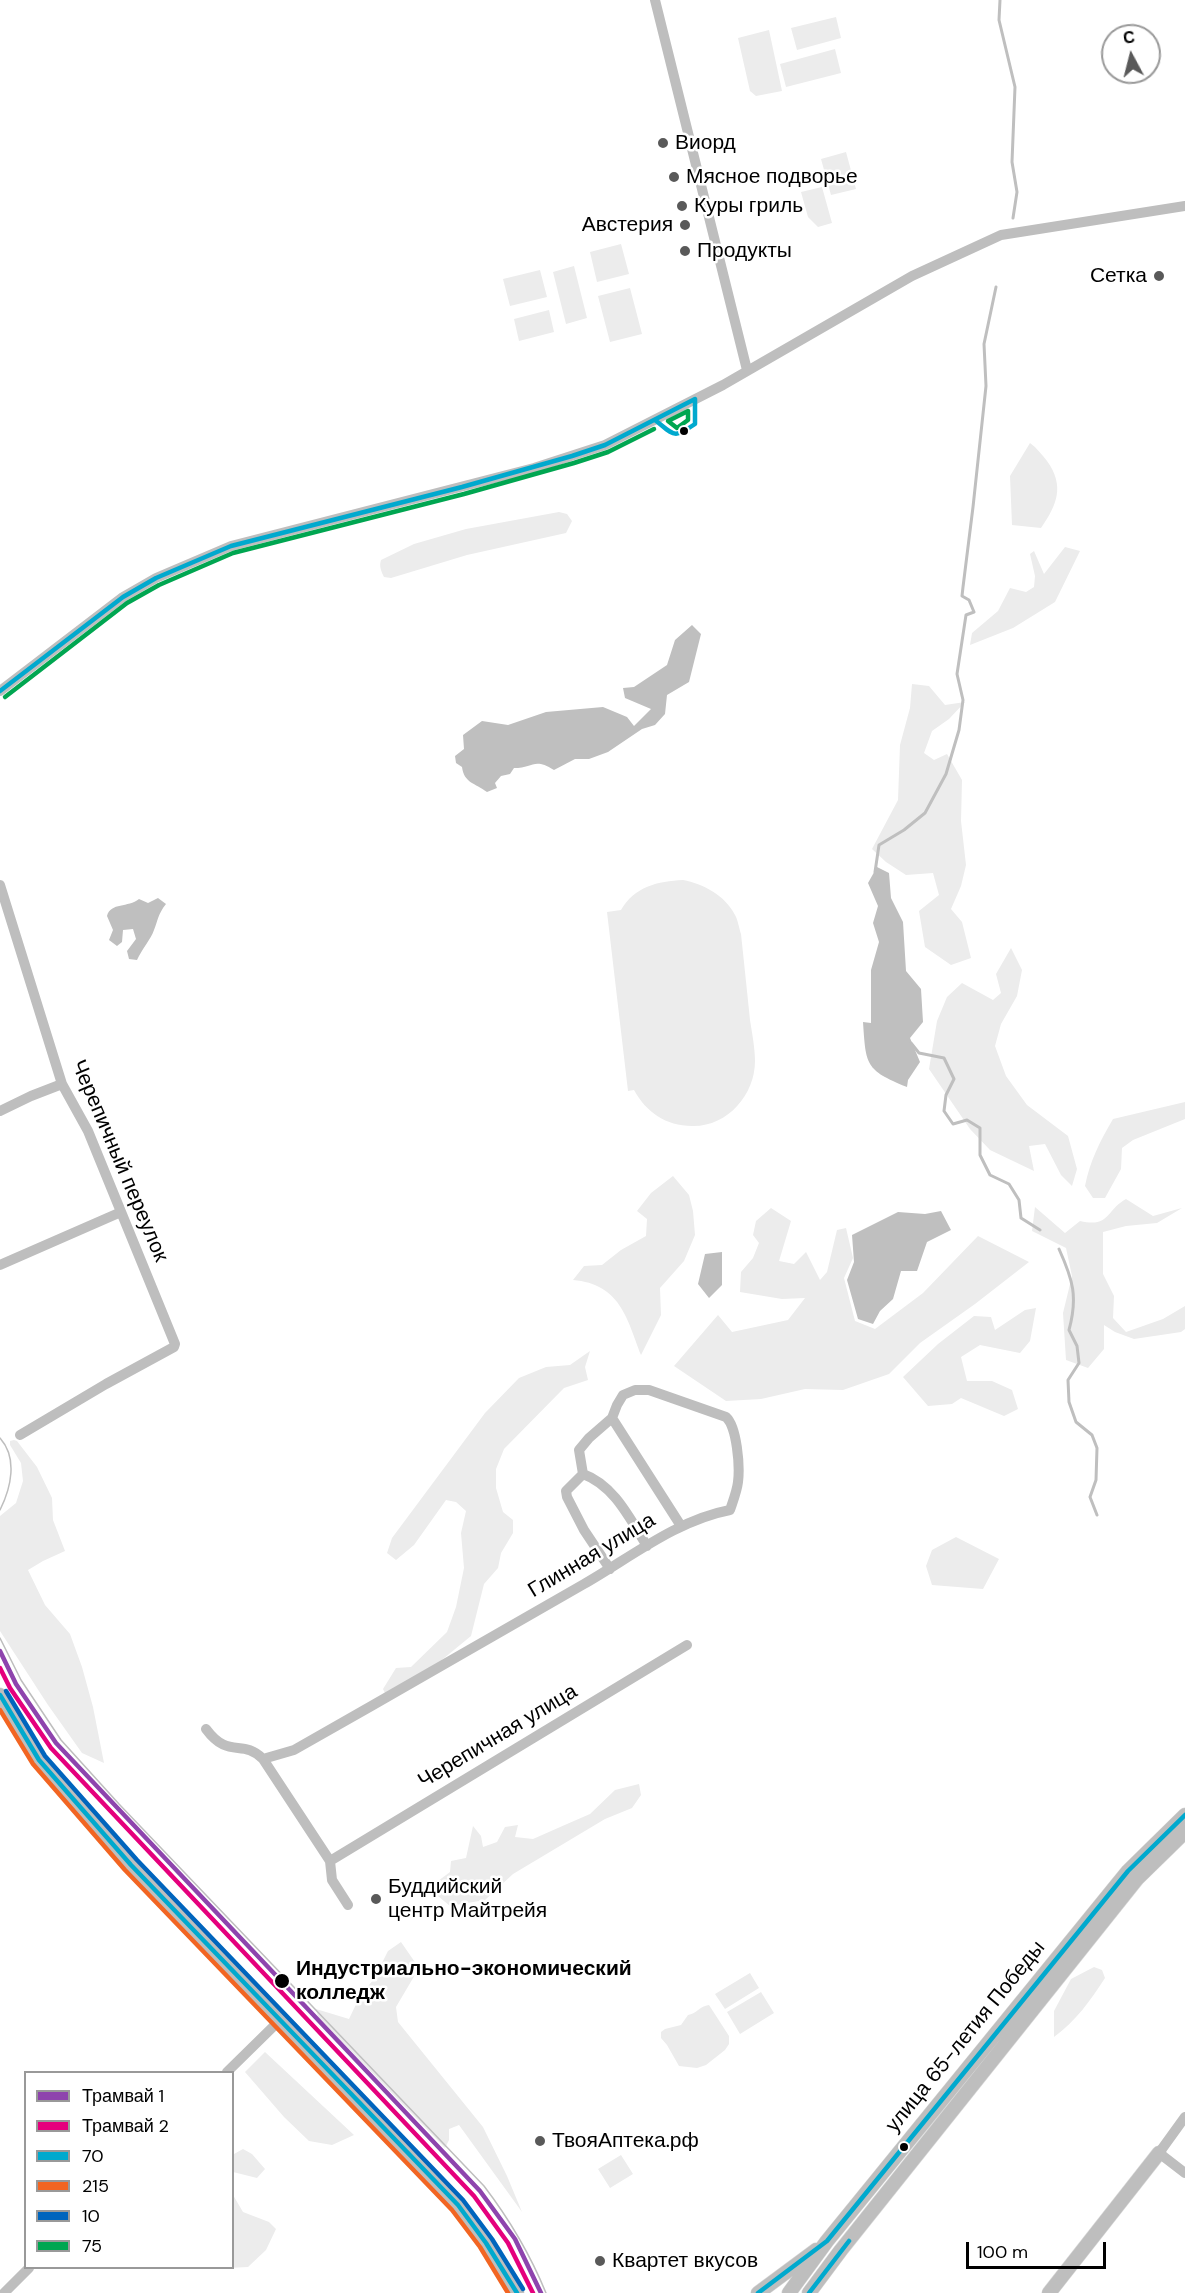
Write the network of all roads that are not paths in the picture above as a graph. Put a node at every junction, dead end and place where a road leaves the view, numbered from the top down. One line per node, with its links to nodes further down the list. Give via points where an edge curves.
1 (655, 0): 3 (street)
2 (1185, 206): 3 (street, via 1001,235 912,276)
3 (747, 370): 4 (street, via 605,445 513,474 231,546 167,573 123,597)
4 (0, 691)
5 (0, 885): 6 (street, Черепичный переулок)
6 (62, 1084): 7 (street); 8 (street, Черепичный переулок, via 88,1131)
7 (0, 1111)
8 (121, 1212): 9 (street); 11 (street, Черепичный переулок, via 174,1338 174,1347)
9 (0, 1264)
10 (612, 1418): 12 (street, Глинная улица, via 579,1450); 13 (street); 13 (street, Глинная улица, via 624,1395 649,1390 731,1422 738,1481 730,1510 707,1514)
11 (20, 1435)
12 (579, 1478): 14 (street, via 593,1478 619,1502); 15 (street, via 566,1491 567,1497)
13 (681, 1526): 14 (street, Глинная улица)
14 (647, 1546): 15 (street, Глинная улица)
15 (610, 1569): 19 (street, Глинная улица, via 294,1750)
16 (687, 1646): 22 (street, Черепичная улица)
17 (0, 1695): 24 (main road, via 39,1760 131,1865)
18 (206, 1729): 19 (street, via 216,1742 229,1749 246,1749)
19 (263, 1759): 22 (street)
20 (1185, 1815): 29 (main road, улица 65-летия Победы, via 1128,1870)
21 (1185, 1832): 37 (main road, улица 65-летия Победы, via 1137,1880)
22 (330, 1861): 23 (street, via 332,1880)
23 (348, 1905)
24 (280, 2020): 25 (street); 30 (main road, via 458,2205)
25 (229, 2071)
26 (1185, 2117): 27 (street)
27 (1159, 2153): 28 (street); 38 (main road)
28 (1185, 2173)
29 (828, 2241): 35 (main road); 36 (main road, улица 65-летия Победы)
30 (502, 2267): 33 (main road); 34 (main road)
31 (28, 2269): 32 (street)
32 (4, 2293)
33 (507, 2293)
34 (518, 2293)
35 (758, 2293)
36 (789, 2293)
37 (809, 2293)
38 (1049, 2293)

